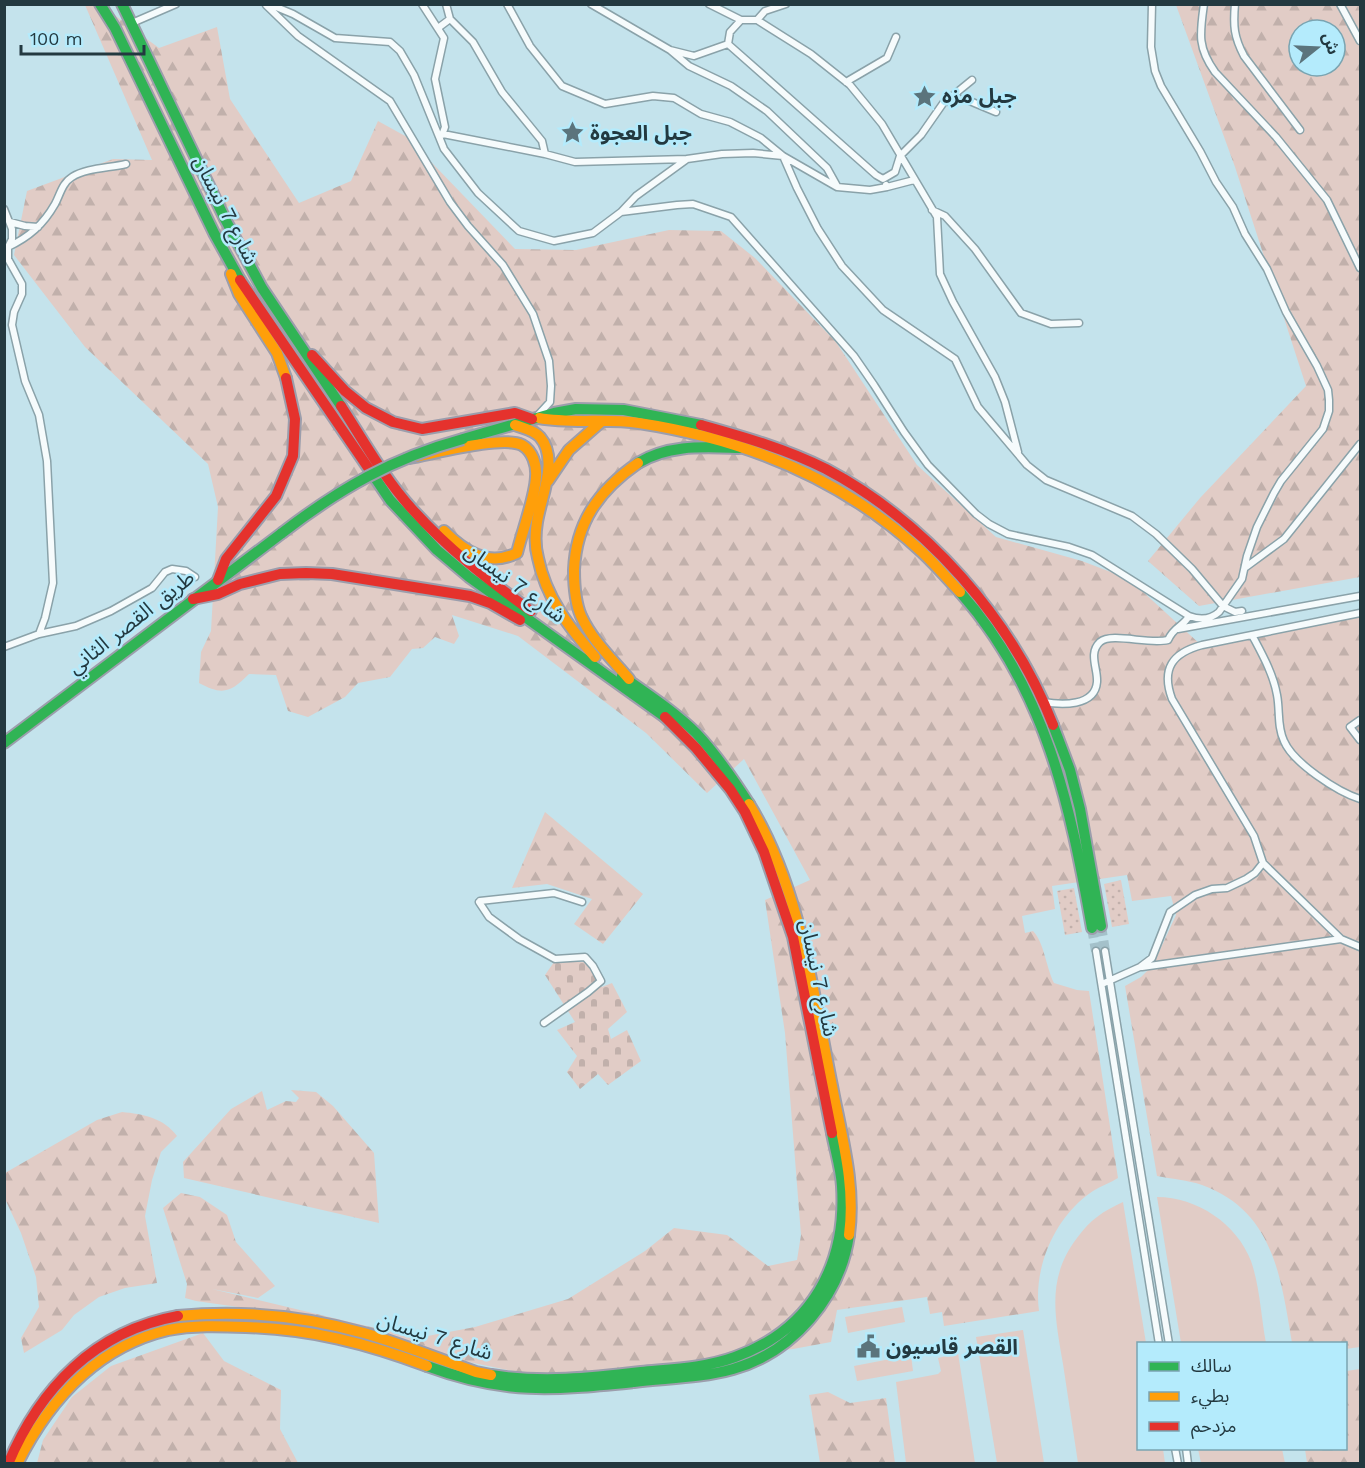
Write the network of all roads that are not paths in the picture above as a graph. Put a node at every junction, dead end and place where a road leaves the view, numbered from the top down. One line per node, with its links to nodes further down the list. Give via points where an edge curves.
1 (100, 4): 44 (main road, شارع 7 نيسان)
2 (122, 4): 18 (main road, شارع 7 نيسان)
3 (176, 4): 18 (street)
4 (267, 4): 29 (street, via 335,38 390,42 414,75); 49 (street, via 298,36 390,101 450,202 503,265 533,314 549,361 550,402)
5 (422, 4): 19 (street)
6 (446, 4): 15 (street)
7 (507, 4): 31 (street, via 530,46 562,87 605,104 654,96 674,98 700,114 730,122 761,138)
8 (591, 4): 23 (street)
9 (709, 4): 16 (street)
10 (786, 4): 17 (street, via 765,11)
11 (1152, 4): 58 (street, via 1151,47 1161,86 1233,207 1328,390 1329,411 1323,429 1274,493 1257,527)
12 (1204, 4): 46 (street, via 1201,47 1207,61 1323,194)
13 (1235, 4): 28 (street, via 1238,45)
14 (1340, 4): 21 (street)
15 (450, 19): 19 (street); 30 (street, via 473,42 502,93 542,141)
16 (741, 20): 17 (street); 22 (street, via 730,32)
17 (757, 20): 25 (street)
18 (132, 23): 48 (main road, شارع 7 نيسان, via 225,219 262,288)
19 (438, 28): 29 (street, via 444,38 435,79 445,128)
20 (896, 36): 25 (street, via 886,58)
21 (1360, 41)
22 (728, 44): 23 (street, via 694,56); 35 (street)
23 (670, 50): 37 (street, via 689,66 730,86 766,111 827,168)
24 (972, 80): 26 (street)
25 (846, 82): 32 (street, via 882,124)
26 (944, 102): 27 (street, via 965,99); 32 (street, via 921,135)
27 (996, 112)
28 (1300, 130)
29 (442, 137): 30 (street); 41 (street, via 444,149 478,193 519,231 554,241 593,233)
30 (545, 154): 33 (street, via 575,162)
31 (783, 156): 33 (street, via 753,153); 37 (street); 55 (street, via 818,229 842,266 884,310 955,359 978,407)
32 (900, 156): 35 (street, via 895,172); 36 (street)
33 (687, 159): 41 (street, via 636,196)
34 (126, 164): 43 (street, via 82,172 69,179)
35 (883, 179): 38 (street)
36 (914, 180): 38 (street); 40 (street)
37 (837, 187): 38 (street)
38 (887, 187)
39 (4, 209): 42 (street)
40 (932, 210): 47 (street, via 945,216 975,249 1021,313 1051,324); 55 (street, via 937,218 940,274 995,377)
41 (621, 212): 66 (street, via 693,204 731,217 854,356 928,465 976,514 1008,534 1092,555)
42 (10, 222): 43 (street); 45 (street, via 12,234)
43 (38, 227): 45 (street)
44 (214, 232): 60 (main road, via 239,294 277,353 295,419 293,456 276,496 226,559); 67 (main road, شارع 7 نيسان, via 241,281 390,500 437,550 469,577)
45 (6, 248): 69 (street, via 22,284 12,325 25,381 39,415 47,461 53,583)
46 (1360, 268)
47 (1079, 323)
48 (301, 345): 49 (main road, via 366,408 393,422 422,429 515,413); 57 (main road, شارع 7 نيسان)
49 (534, 418): 50 (main road); 51 (main road); 74 (main road, via 578,409 621,409 743,435 834,473 861,489 935,547 964,578 1006,634)
50 (602, 421): 54 (main road, via 654,424); 56 (main road, via 569,450)
51 (515, 425): 52 (main road); 56 (main road, via 531,431 544,443 548,460)
52 (463, 444): 57 (main road, via 521,444 531,453 536,478 517,554 497,561 476,555 450,539 434,521); 60 (main road, طريق القصر الثاني, bridge, via 428,449 398,460 312,510)
53 (1360, 444): 58 (street, via 1284,540)
54 (750, 448): 73 (main road, via 670,449 648,457 609,489 585,520 575,562 579,611 587,627); 74 (main road, via 788,463 879,515 931,558 971,603 1024,685 1049,744 1069,808 1097,927 1079,805 1070,769)
55 (1018, 452): 63 (street, via 1046,480 1122,510 1144,524 1192,569)
56 (545, 487): 72 (main road, via 536,530 543,577 563,621)
57 (412, 509): 72 (main road, شارع 7 نيسان, via 472,568)
58 (1246, 567): 63 (street)
59 (195, 577): 69 (street, via 172,569 152,588 111,611 76,626)
60 (218, 580): 62 (main road, طريق القصر الثاني)
61 (1360, 596): 68 (street)
62 (193, 598): 67 (main road, via 280,574 332,574 470,596 530,626); 77 (main road, طريق القصر الثاني)
63 (1223, 606): 64 (street); 66 (street, via 1214,617)
64 (1242, 611)
65 (1360, 613): 70 (street)
66 (1189, 616): 68 (street)
67 (544, 628): 91 (main road, شارع 7 نيسان, via 670,722 696,748 730,789 764,852 793,937 842,1183 843,1216 838,1248 820,1291 799,1318 780,1334 734,1358 705,1365 570,1380 484,1374 362,1333 277,1317 207,1313 156,1320 103,1345 74,1365 44,1396)
68 (1172, 631): 74 (street, via 1168,640 1161,642 1119,638 1101,641 1095,650 1097,683 1092,694 1068,704)
69 (39, 634): 71 (street)
70 (1252, 635): 78 (street, via 1273,680 1280,730 1292,756); 79 (street, via 1184,651 1170,666 1168,680 1172,699 1254,836)
71 (4, 647)
72 (595, 657): 73 (main road, شارع 7 نيسان)
73 (633, 684): 92 (main road, شارع 7 نيسان, via 703,741 738,784 773,849 801,934 851,1182 852,1217 839,1272 806,1324 786,1342 737,1367 570,1389 482,1383 321,1333 215,1326 170,1330 141,1338 82,1373 52,1404)
74 (1043, 702)
75 (1360, 720): 76 (street, via 1350,727)
76 (1360, 740)
77 (4, 743)
78 (1360, 799)
79 (1263, 863): 81 (street); 85 (street, via 1246,879 1196,895 1170,912 1152,958)
80 (582, 902): 88 (street, via 554,893 479,901 489,918 555,959 585,957 601,981)
81 (1341, 939): 82 (street); 85 (street)
82 (1360, 947)
83 (1096, 951): 87 (street)
84 (1105, 951): 86 (street)
85 (1140, 967): 86 (street)
86 (1110, 979): 87 (street); 90 (street)
87 (1102, 984): 89 (street)
88 (544, 1023)
89 (1159, 1342)
90 (1169, 1342)
91 (8, 1464)
92 (17, 1464)

